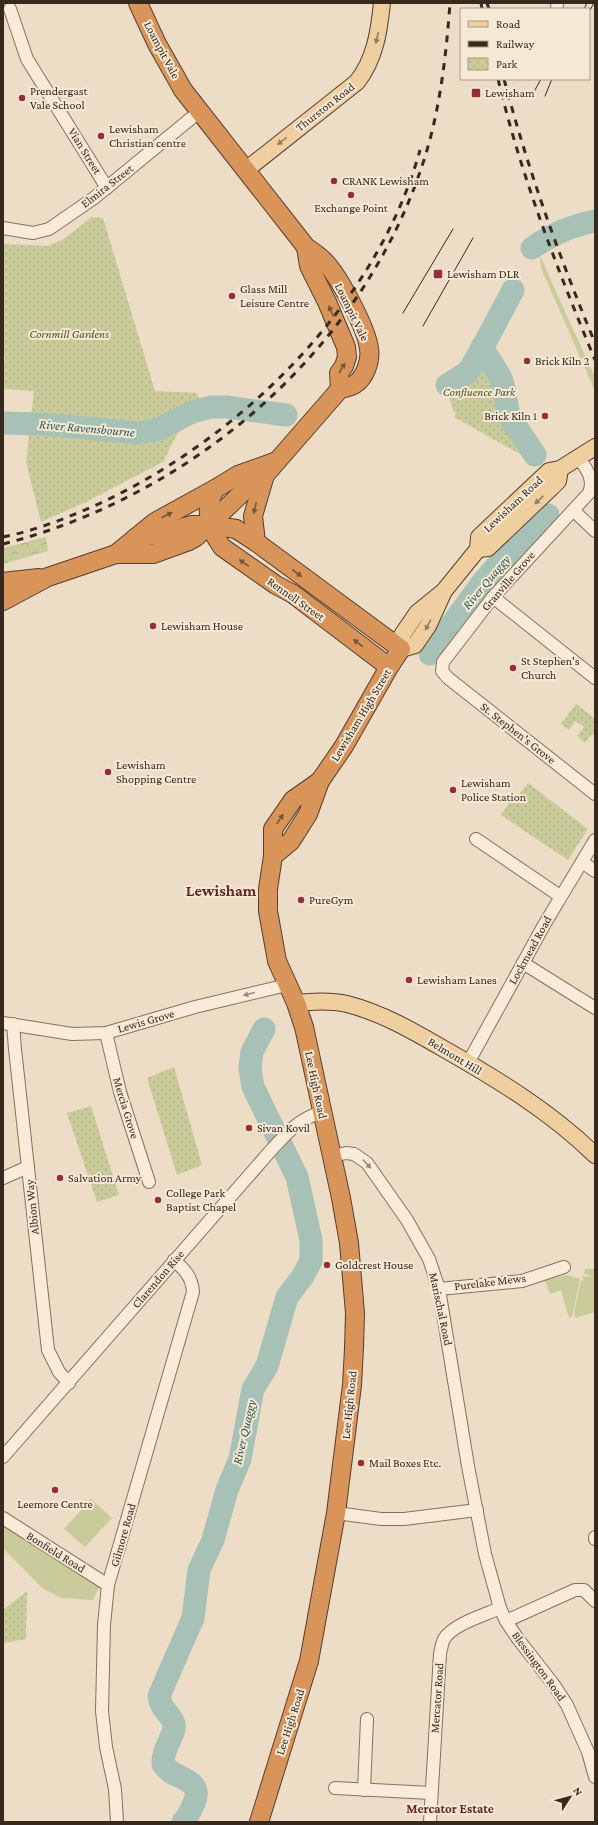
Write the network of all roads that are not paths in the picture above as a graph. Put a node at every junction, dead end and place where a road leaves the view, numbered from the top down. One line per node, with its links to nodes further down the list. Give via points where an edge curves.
1 (138, 3): 4 (highway, Loampit Vale, via 168,65)
2 (382, 3): 5 (main road, Thurston Road, one-way to 5, via 373,53 357,82)
3 (10, 8): 6 (street, Vian Street, via 27,59)
4 (200, 111): 5 (highway, Loampit Vale); 6 (street, Elmira Street)
5 (246, 170): 10 (highway, Loampit Vale, via 306,247 323,260 331,271 357,317 367,340 369,358 363,375 356,384 340,389)
6 (107, 188): 7 (street, Elmira Street, via 48,229 33,232)
7 (3, 228)
8 (595, 447): 9 (main road, Lewisham Road)
9 (578, 457): 13 (street, Granville Grove, via 590,476 591,488); 23 (main road, Lewisham Road, via 560,469 556,484 488,548 478,550 444,591 416,645)
10 (278, 459): 11 (highway); 12 (highway, via 238,475)
11 (264, 475): 14 (highway); 17 (highway, one-way to 17, via 253,516)
12 (215, 489): 14 (highway, Rennell Street, via 208,508); 16 (highway, one-way to 12, via 155,522)
13 (574, 511): 15 (street); 21 (street, Granville Grove)
14 (210, 525): 16 (highway, via 192,525); 17 (highway, Rennell Street, via 236,529); 18 (highway, via 189,541 153,554); 24 (highway, Rennell Street, one-way to 14, via 293,594 230,553 217,540)
15 (595, 531)
16 (136, 538): 18 (highway)
17 (256, 542): 23 (highway, Rennell Street, one-way to 23)
18 (116, 554): 19 (highway)
19 (48, 577): 20 (highway); 22 (highway)
20 (3, 582)
21 (493, 596): 25 (street, Granville Grove, via 443,662); 26 (street)
22 (3, 601)
23 (402, 649): 24 (highway, Lewisham High Street)
24 (389, 666): 34 (highway, Lewisham High Street, via 344,746 320,781 308,814 291,841 273,856 269,875 268,911 276,956)
25 (442, 671): 27 (street, St. Stephen's Grove)
26 (595, 678)
27 (595, 794)
28 (476, 839): 32 (street)
29 (595, 840): 30 (street, Lockmead Road)
30 (582, 862): 31 (street); 32 (street, Lockmead Road)
31 (595, 871)
32 (560, 896): 33 (street, Lockmead Road)
33 (523, 963): 36 (street); 39 (street, Lockmead Road)
34 (287, 985): 35 (highway, Lee High Road); 38 (street, Lewis Grove, one-way to 38, via 195,1007)
35 (296, 1003): 39 (main road, Belmont Hill, via 335,1002 376,1014); 40 (highway, Lee High Road, via 304,1027)
36 (595, 1008)
37 (8, 1024): 38 (street, Lewis Grove, via 72,1034); 43 (street, Albion Way, via 15,1050)
38 (106, 1033): 45 (street, Mercia Grove, via 120,1092)
39 (468, 1063): 42 (main road, Belmont Hill, via 554,1120)
40 (322, 1112): 41 (highway, Lee High Road); 46 (street, Clarendon Rise, via 307,1116 292,1128)
41 (332, 1156): 48 (street, Marischal Road, one-way to 48, via 354,1154 367,1163 407,1220 429,1259); 52 (highway, Lee High Road, via 349,1243 355,1313 352,1385)
42 (595, 1156)
43 (28, 1167): 44 (street); 49 (street, Albion Way, via 48,1350 52,1362)
44 (3, 1178)
45 (148, 1182)
46 (174, 1260): 49 (street, Clarendon Rise); 55 (street, Gilmore Road, via 188,1274 193,1292)
47 (564, 1267): 48 (street, Purelake Mews, via 522,1281)
48 (439, 1289): 51 (street, Marischal Road)
49 (70, 1383): 50 (street, Clarendon Rise)
50 (3, 1457)
51 (477, 1510): 52 (street, via 404,1519); 54 (street, Marischal Road)
52 (336, 1513): 65 (highway, Lee High Road, via 309,1661)
53 (3, 1518): 55 (street, Bonfield Road)
54 (485, 1554): 57 (street, Blessington Road)
55 (108, 1585): 64 (street, Gilmore Road, via 104,1625 102,1711 106,1748 115,1789)
56 (595, 1602): 58 (street, via 584,1590 575,1590)
57 (500, 1608): 58 (street, Blessington Road); 63 (street, Mercator Road, via 465,1623 444,1639 440,1654)
58 (506, 1620): 60 (street, Blessington Road, via 567,1705 588,1752)
59 (367, 1719): 62 (street)
60 (595, 1777)
61 (335, 1788): 62 (street)
62 (364, 1790): 63 (street)
63 (431, 1793): 66 (street, Mercator Road)
64 (117, 1822)
65 (259, 1822)
66 (430, 1822)

